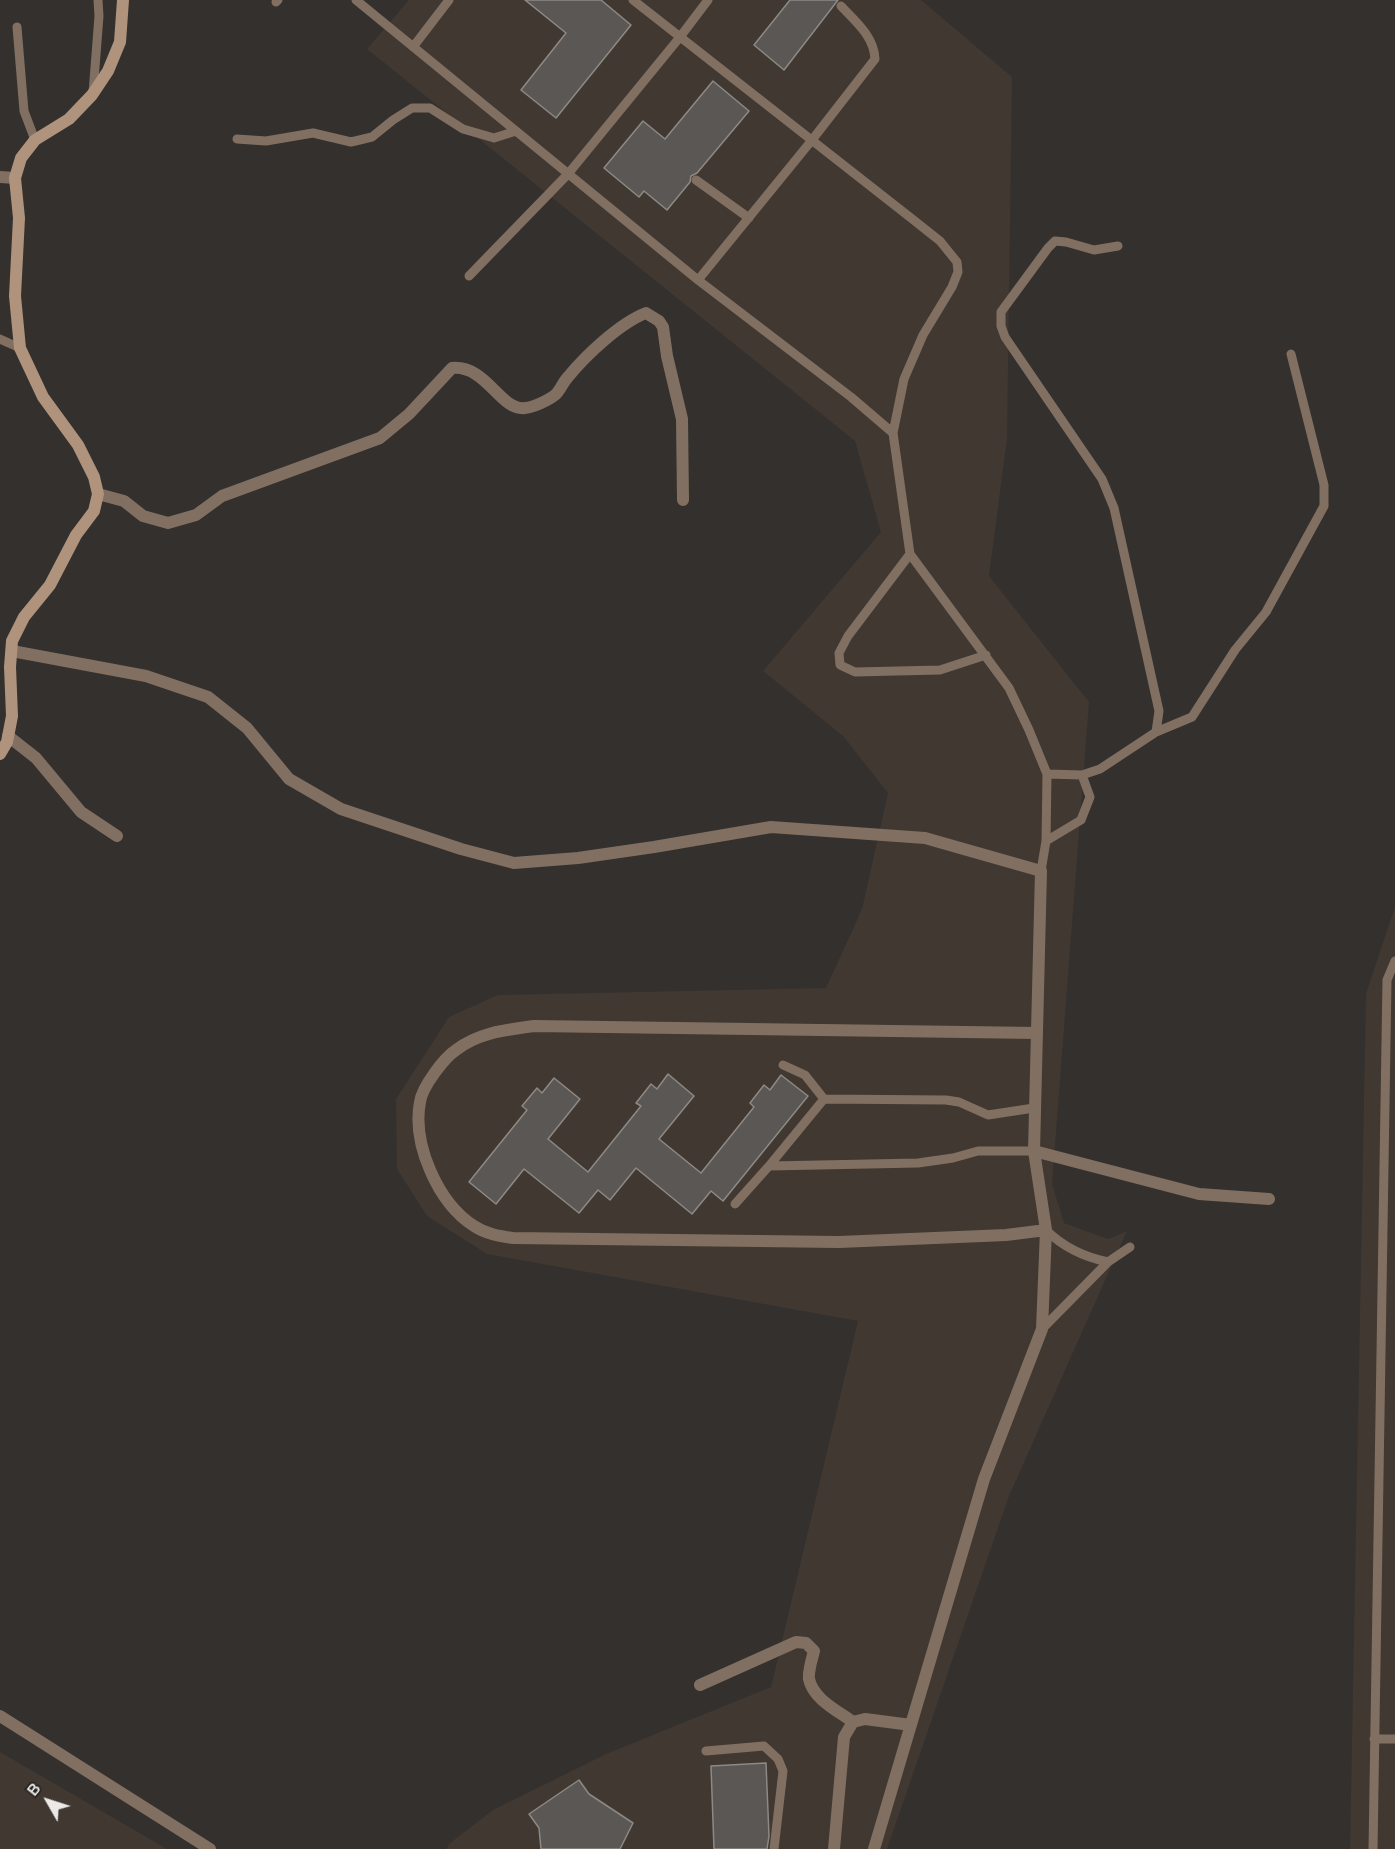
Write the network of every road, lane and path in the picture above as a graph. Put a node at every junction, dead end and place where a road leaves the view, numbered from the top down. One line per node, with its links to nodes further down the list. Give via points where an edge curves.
1 (98, 0): 11 (lane)
2 (123, 0): 11 (street, via 120,42)
3 (356, 0): 10 (lane)
4 (449, 0): 10 (lane)
5 (633, 0): 9 (lane)
6 (708, 0): 9 (lane)
7 (841, 6): 15 (lane, via 875,46 875,59)
8 (17, 27): 14 (lane, via 24,111)
9 (680, 37): 15 (lane); 16 (lane)
10 (413, 47): 12 (lane)
11 (93, 95): 14 (street, via 69,119)
12 (516, 131): 13 (lane, via 494,138 463,129 430,108 412,108 372,137 351,142 313,133 266,141); 16 (lane)
13 (237, 139)
14 (34, 140): 18 (street, via 21,158)
15 (812, 140): 20 (lane); 27 (lane, via 940,241 957,262 952,287 923,335 904,379)
16 (568, 174): 22 (lane); 23 (lane)
17 (0, 177): 18 (street)
18 (15, 178): 25 (street, via 19,218 15,296)
19 (696, 180): 20 (lane)
20 (749, 218): 23 (lane)
21 (1118, 246): 33 (lane, via 1094,250 1055,242 1001,312 1001,326 1102,479 1114,508 1159,711)
22 (469, 276)
23 (698, 280): 27 (lane)
24 (0, 339): 25 (lane)
25 (20, 348): 28 (street, via 43,397 78,445)
26 (1291, 354): 33 (lane, via 1324,485 1324,506 1266,612 1235,650 1192,717)
27 (893, 433): 30 (lane)
28 (98, 494): 29 (street, via 124,501 143,516 168,523 196,515 222,496 380,438 452,368 481,376 516,407 526,408 554,396 569,375 607,339 645,313 663,327 682,419); 31 (street, via 94,511 76,535 50,585 24,617 12,640)
29 (683, 500)
30 (910, 554): 32 (lane); 32 (lane, via 849,636 839,653 840,665 855,672 940,670)
31 (12, 651): 34 (street, via 12,716); 40 (street, via 146,676 207,697 248,728 289,779 341,809 514,863 578,858 771,827 925,838)
32 (986, 655): 36 (lane, via 1014,699)
33 (1156, 732): 37 (lane, via 1100,769)
34 (8, 736): 35 (street); 38 (street, via 36,758 81,812)
35 (0, 754)
36 (1047, 774): 37 (lane); 39 (lane)
37 (1082, 775): 39 (lane, via 1090,797 1081,820)
38 (117, 836)
39 (1046, 841): 40 (lane)
40 (1041, 871): 42 (street)
41 (1395, 961): 54 (lane, via 1387,980)
42 (1036, 1033): 45 (street); 50 (street, via 534,1026 490,1032 456,1050 434,1073 420,1100 418,1131 436,1185 456,1211 492,1235 839,1242)
43 (783, 1065): 44 (lane, via 804,1075)
44 (824, 1099): 45 (lane, via 945,1100 988,1115); 47 (lane)
45 (1034, 1108): 46 (street)
46 (1034, 1151): 47 (lane, via 978,1151 918,1163); 48 (street, via 1199,1194); 50 (street)
47 (769, 1166): 49 (lane)
48 (1269, 1199)
49 (735, 1204)
50 (1046, 1230): 52 (lane, via 1058,1242 1088,1258); 55 (street)
51 (1130, 1247): 52 (lane)
52 (1108, 1262): 55 (lane)
53 (1395, 1286): 54 (lane)
54 (1383, 1287): 60 (lane)
55 (1042, 1329): 59 (street, via 984,1479)
56 (700, 1685): 58 (street, via 796,1642 806,1643 814,1651 809,1678 813,1687 822,1699)
57 (0, 1716): 63 (street)
58 (853, 1722): 59 (street, via 865,1719); 65 (street, via 844,1737)
59 (911, 1725): 66 (street)
60 (1374, 1739): 61 (lane); 67 (lane)
61 (1395, 1739)
62 (705, 1751): 64 (lane, via 764,1746 778,1759 783,1771)
63 (210, 1849)
64 (774, 1849)
65 (834, 1849)
66 (874, 1849)
67 (1373, 1849)

